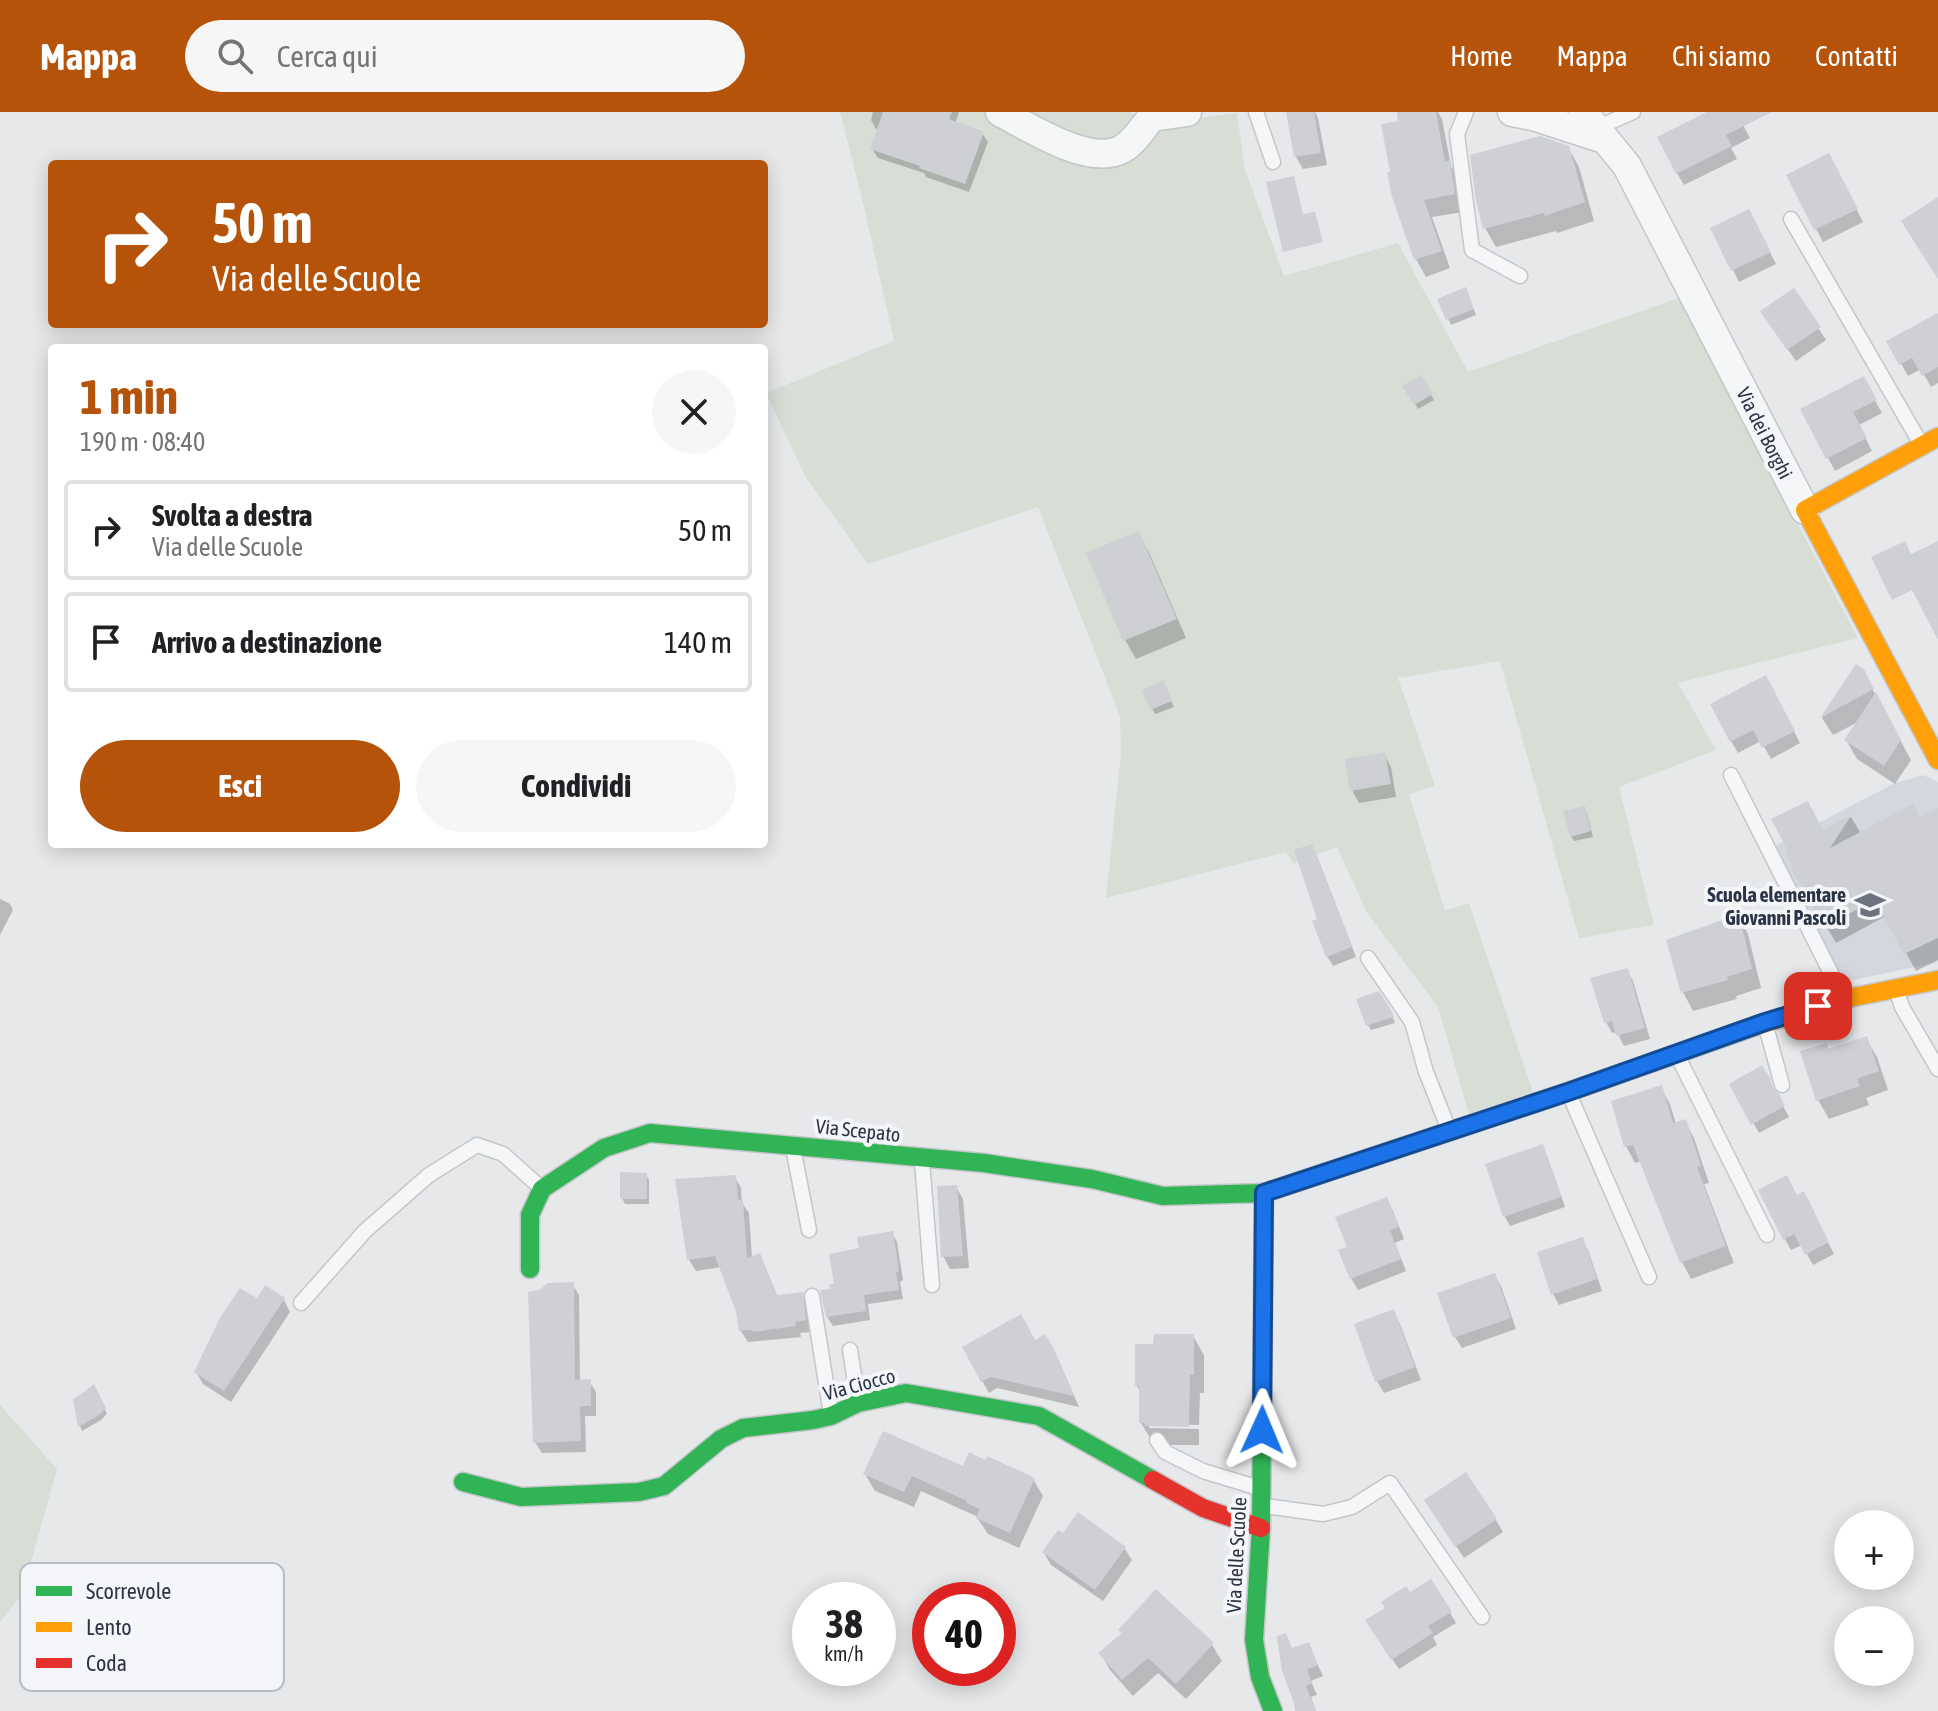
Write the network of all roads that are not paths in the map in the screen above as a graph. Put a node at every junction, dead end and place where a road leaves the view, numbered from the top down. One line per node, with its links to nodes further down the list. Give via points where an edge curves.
1 (1000, 112): 2 (street, via 1061,145 1107,156 1125,148 1152,117)
2 (1187, 112)
3 (1256, 112): 8 (lane)
4 (1466, 112): 10 (lane, via 1457,134 1472,250)
5 (1512, 112): 7 (street)
6 (1633, 112): 7 (lane)
7 (1594, 126): 12 (street, Via dei Borghi, via 1627,166)
8 (1273, 162)
9 (1791, 219): 11 (lane)
10 (1520, 276)
11 (1930, 441): 12 (street)
12 (1805, 510): 13 (street, Via dei Borghi)
13 (1938, 760)
14 (1731, 775): 18 (lane)
15 (1368, 958): 24 (lane, via 1412,1022)
16 (1938, 980): 17 (street)
17 (1896, 987): 18 (street); 21 (lane)
18 (1844, 999): 19 (street)
19 (1765, 1022): 20 (street); 22 (lane)
20 (1676, 1054): 23 (street); 30 (lane)
21 (1938, 1069)
22 (1782, 1085)
23 (1568, 1092): 24 (street); 32 (lane)
24 (1449, 1131): 28 (street)
25 (793, 1146): 26 (street, Via Scepato); 27 (street, Via Scepato, via 650,1133 604,1148); 29 (lane)
26 (922, 1159): 28 (street, Via Scepato, via 1092,1179 1163,1196); 33 (lane)
27 (542, 1189): 31 (street, via 530,1215); 35 (lane, via 503,1154 477,1145 429,1175 365,1231)
28 (1264, 1193): 41 (street, Via delle Scuole)
29 (809, 1230)
30 (1767, 1235)
31 (530, 1269)
32 (1649, 1277)
33 (932, 1285)
34 (812, 1296): 38 (lane)
35 (301, 1303)
36 (850, 1350): 37 (lane)
37 (858, 1403): 38 (street, Via Ciocco); 42 (street, Via Ciocco, via 906,1393 1039,1416 1203,1508)
38 (831, 1416): 40 (street, Via Ciocco, via 743,1428 721,1439 664,1486 639,1492 521,1497)
39 (1157, 1440): 41 (lane, via 1165,1452)
40 (463, 1482)
41 (1262, 1497): 42 (street, Via delle Scuole); 43 (lane, via 1323,1514 1352,1507 1390,1483)
42 (1261, 1528): 44 (street, Via delle Scuole, via 1254,1640)
43 (1482, 1617)
44 (1273, 1711)

